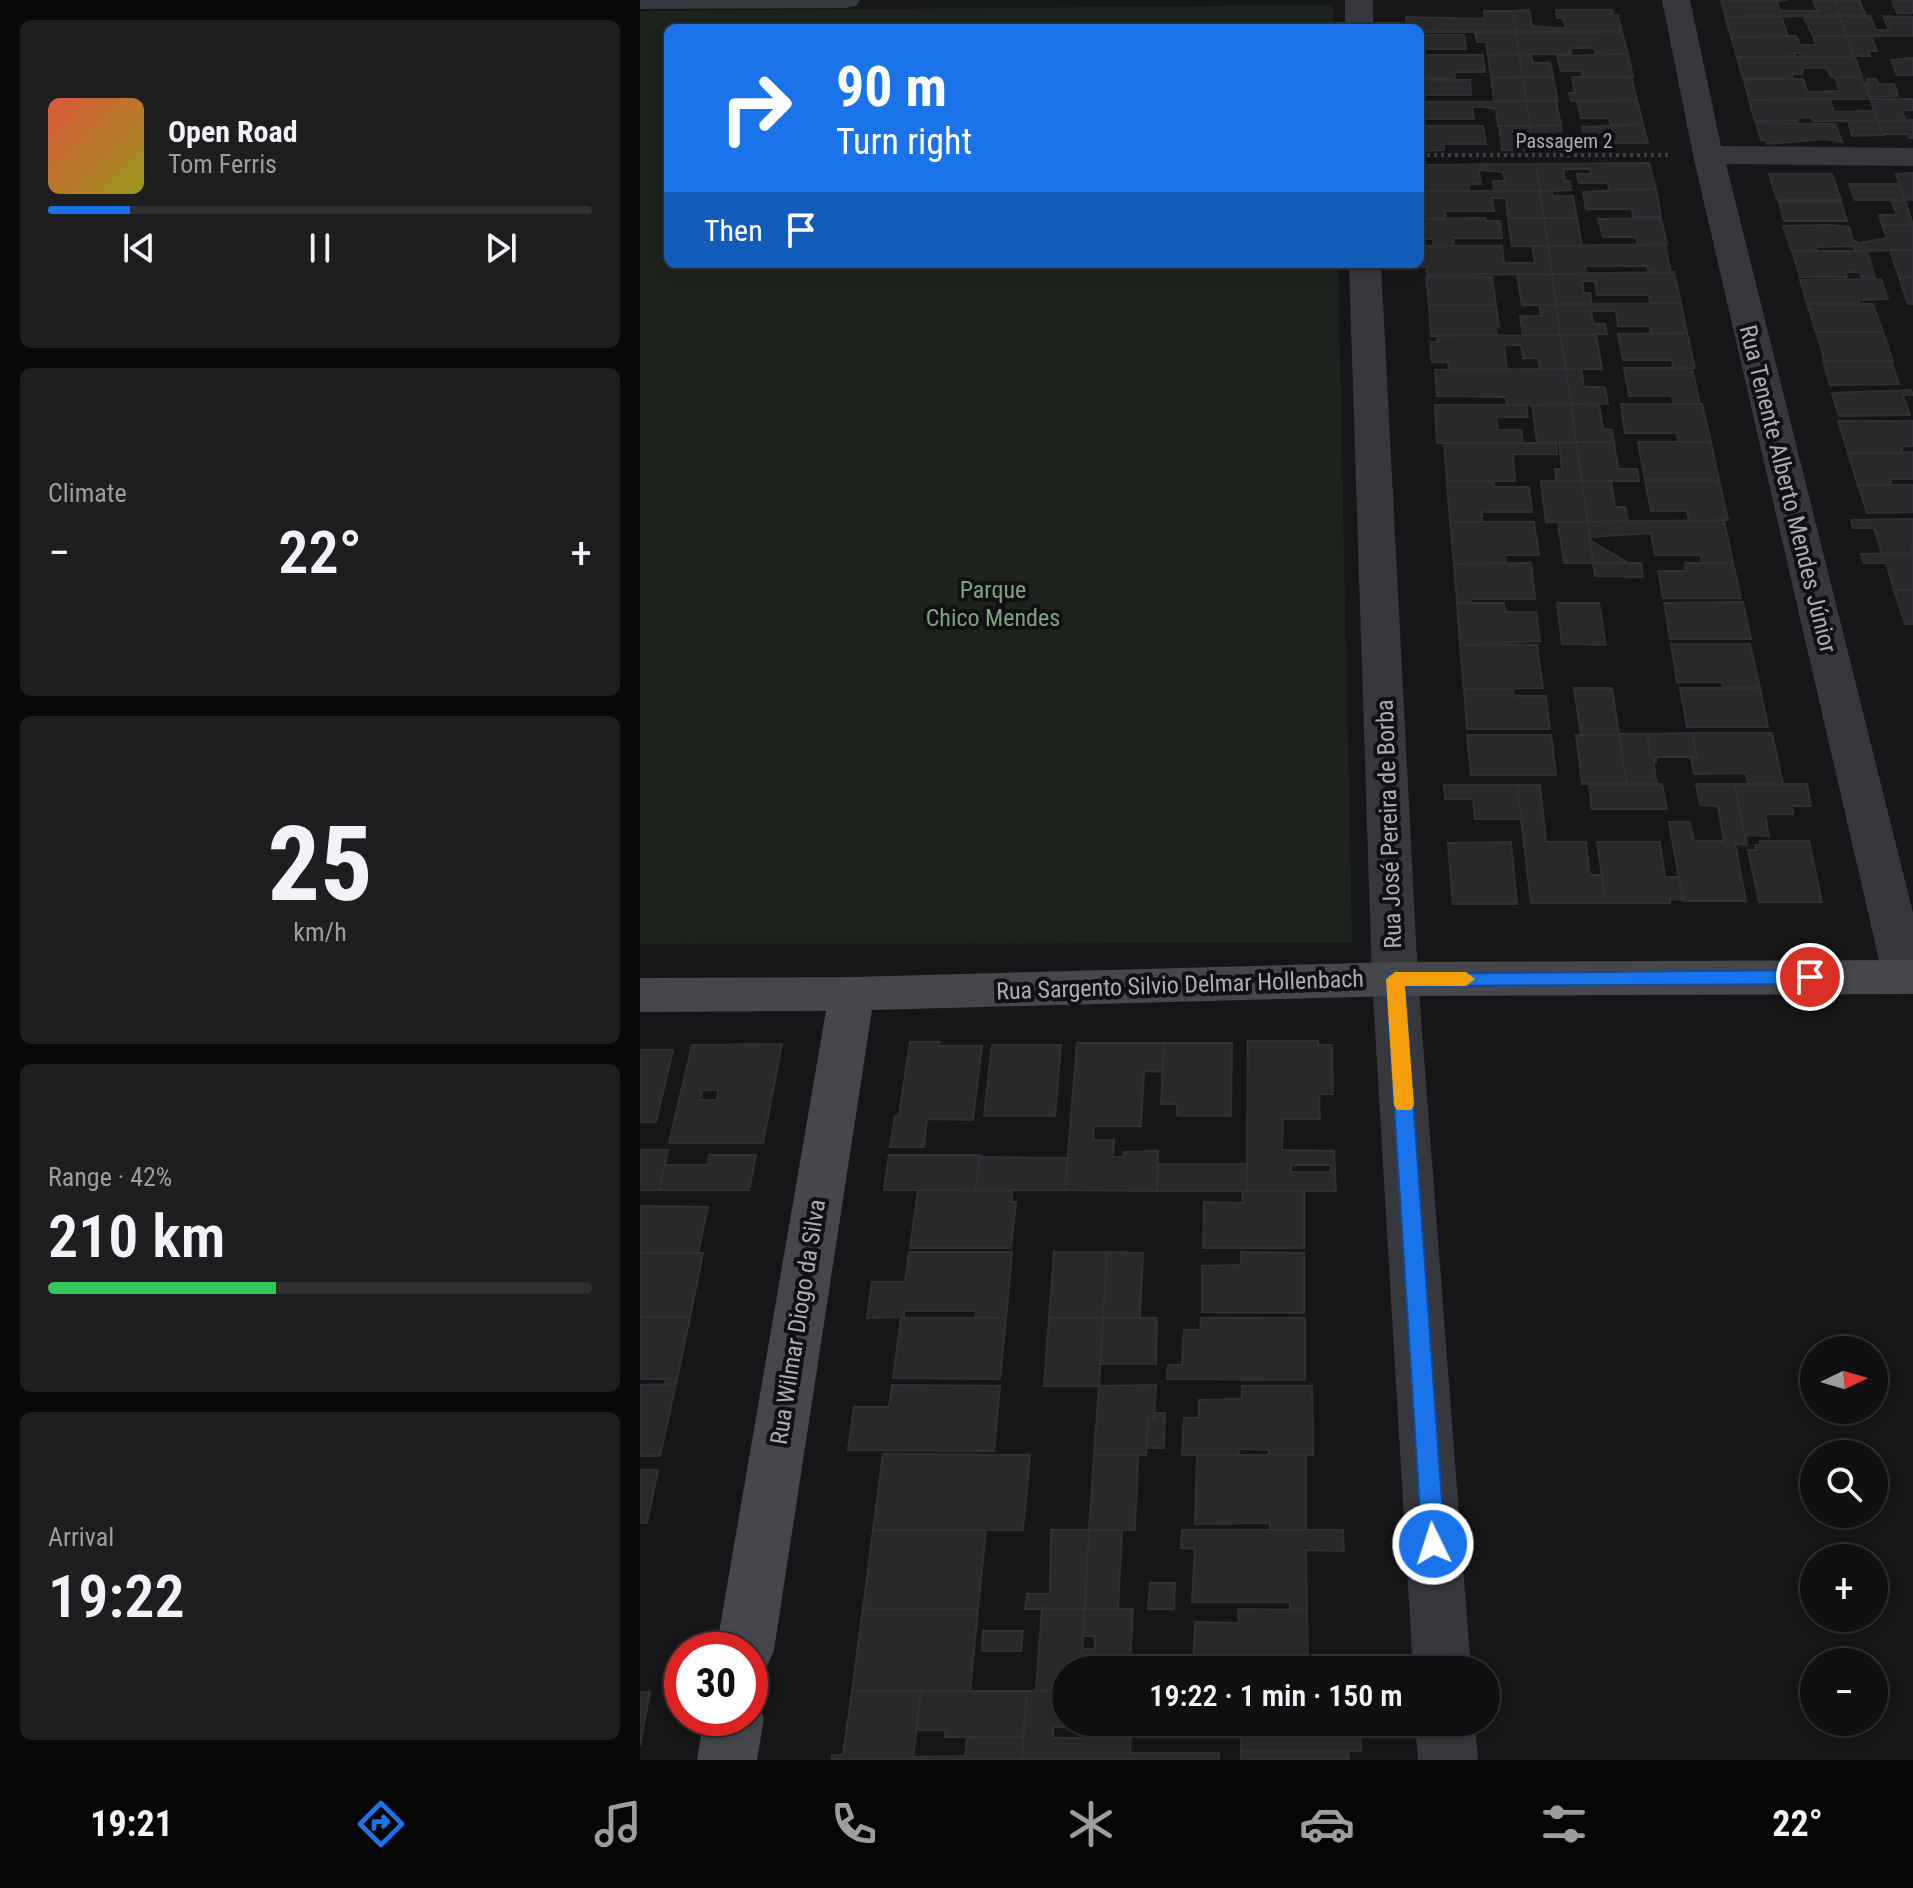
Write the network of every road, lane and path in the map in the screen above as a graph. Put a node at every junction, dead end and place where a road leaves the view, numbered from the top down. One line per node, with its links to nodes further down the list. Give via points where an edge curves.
1 (846, 0): 4 (street)
2 (1359, 0): 5 (street)
3 (1676, 0): 7 (street, Rua Tenente Alberto Mendes Júnior)
4 (640, 1)
5 (1359, 24)
6 (1424, 155): 7 (path, Passagem 2)
7 (1708, 155): 8 (street); 10 (street, Rua Tenente Alberto Mendes Júnior)
8 (1913, 157)
9 (1365, 268): 11 (street, Rua José Pereira de Borba)
10 (1909, 977): 11 (street, Rua Sargento Silvio Delmar Hollenbach)
11 (1395, 979): 12 (street, Rua Sargento Silvio Delmar Hollenbach); 15 (street, Rua José Pereira de Borba)
12 (852, 994): 13 (street, Rua Sargento Silvio Delmar Hollenbach); 14 (street, Rua Wilmar Diogo da Silva)
13 (640, 995)
14 (748, 1632)
15 (1441, 1656)
16 (731, 1736): 18 (street)
17 (1446, 1736): 19 (street)
18 (727, 1760)
19 (1448, 1760)

